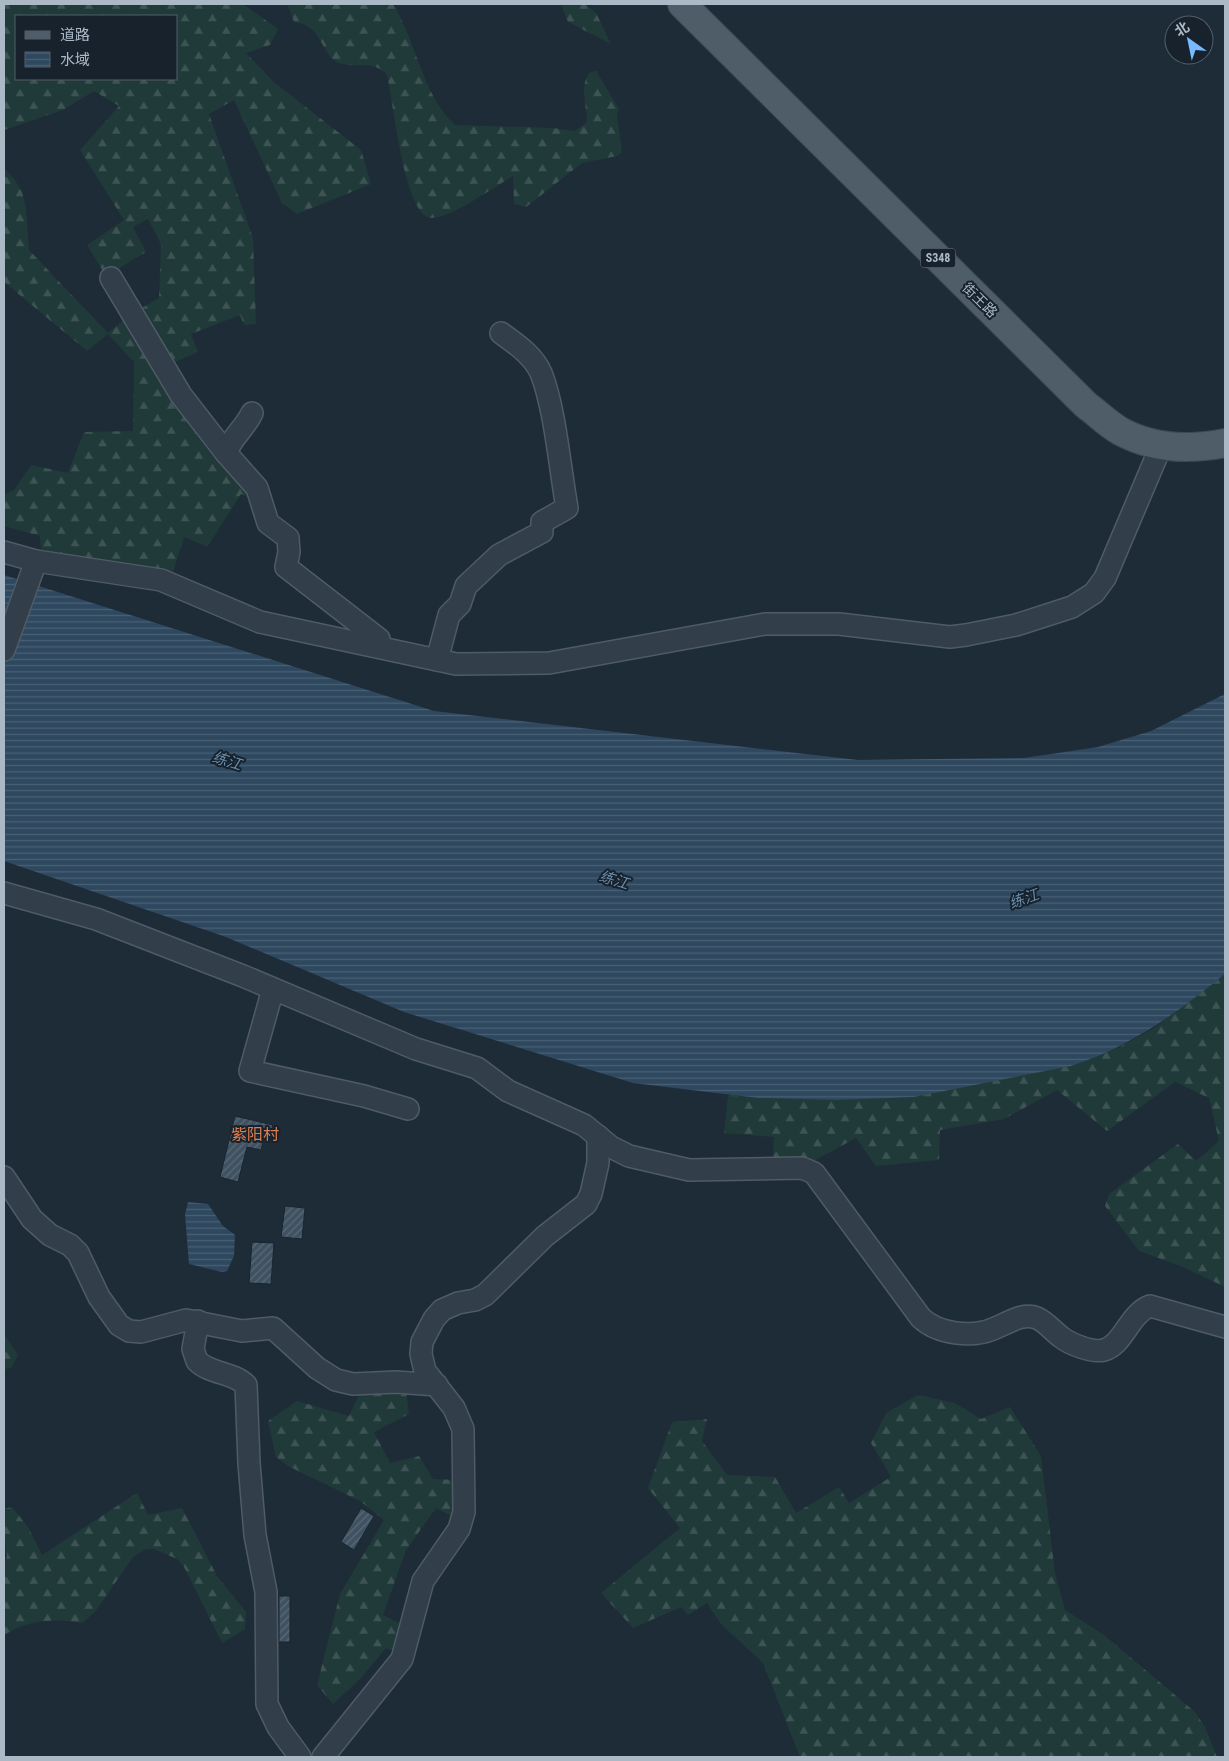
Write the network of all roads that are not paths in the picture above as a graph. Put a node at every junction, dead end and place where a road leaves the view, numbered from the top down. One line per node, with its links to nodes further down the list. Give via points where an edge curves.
1 (682, 4): 6 (main road, 街王路 / S348, via 1086,405 1120,431)
2 (111, 278): 7 (street, via 181,395)
3 (501, 333): 12 (street, via 524,350 540,372 550,408 567,508 542,522 542,532 499,555 466,586 460,604 449,616)
4 (252, 413): 7 (street)
5 (1225, 443): 6 (main road, 街王路 / S348, via 1200,448)
6 (1161, 446): 12 (street, via 1100,586 1087,599 1072,607 1016,626 950,637 839,624 765,624 549,663 456,664)
7 (226, 453): 10 (street, via 257,488 268,523 288,538 286,567 379,639)
8 (4, 552): 9 (street)
9 (36, 561): 10 (street, via 161,580 260,622); 11 (street)
10 (380, 647): 12 (street)
11 (4, 650)
12 (437, 660)
13 (4, 893): 14 (street, via 96,919)
14 (273, 989): 15 (street, via 250,1071); 16 (street, via 416,1049 477,1068 508,1091 584,1125)
15 (408, 1108)
16 (598, 1136): 19 (street, via 629,1156 689,1170 802,1168 814,1173 921,1318 936,1327 970,1333 992,1330 1014,1320 1031,1317 1042,1321 1067,1341 1100,1351 1111,1346 1136,1315 1150,1306); 20 (street, via 598,1163 586,1204 545,1236 485,1295 452,1305 434,1319 422,1342 421,1354 425,1371)
17 (4, 1177): 18 (street, via 32,1219 78,1253 99,1297 119,1326 140,1332 186,1320)
18 (198, 1321): 20 (street, via 242,1331 273,1328 317,1368 336,1380 353,1384 396,1382); 21 (street, via 193,1349 197,1361 246,1385 254,1526 266,1592 267,1704 278,1727)
19 (1225, 1327)
20 (437, 1385): 22 (street, via 454,1408 463,1429 463,1518 456,1534 423,1580 402,1659)
21 (300, 1757)
22 (323, 1757)

